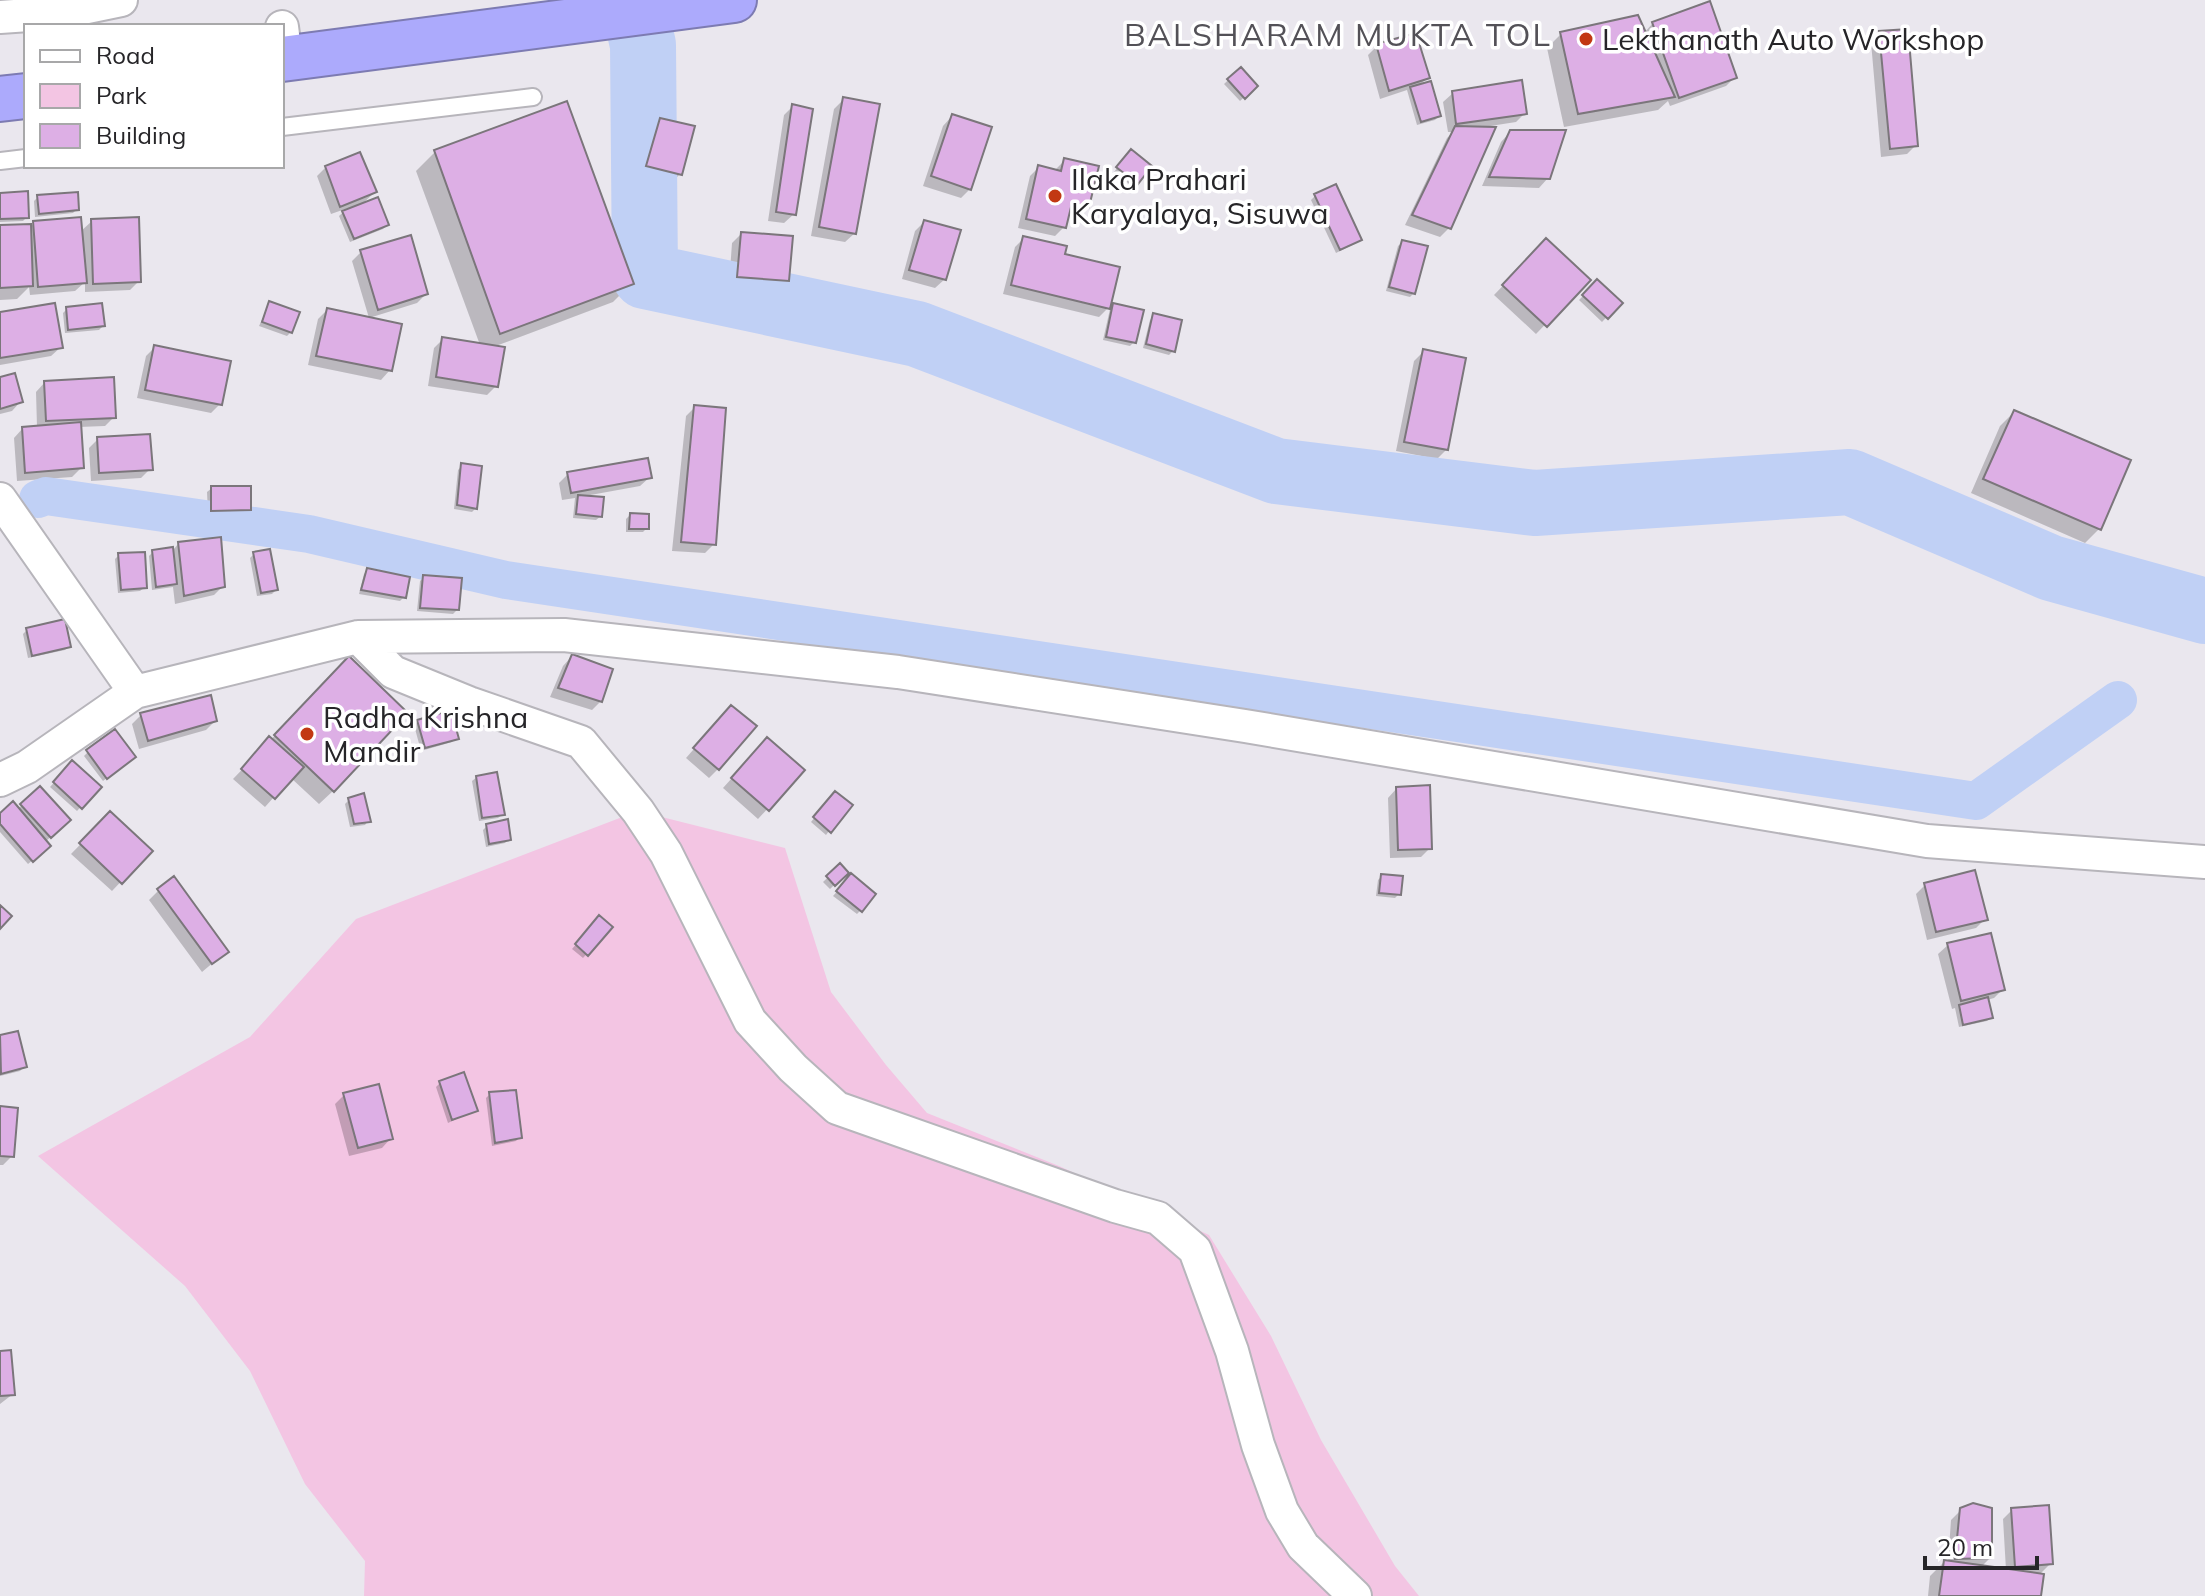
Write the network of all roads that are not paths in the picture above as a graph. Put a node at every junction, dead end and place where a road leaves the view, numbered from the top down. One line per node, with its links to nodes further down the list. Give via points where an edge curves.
1 (121, 0): 5 (street, via 58,13)
2 (278, 0): 6 (street)
3 (734, 0): 4 (highway)
4 (575, 10): 7 (highway, via 379,45)
5 (0, 17)
6 (281, 24)
7 (284, 43)
8 (24, 96): 10 (highway)
9 (533, 97): 11 (lane)
10 (0, 99)
11 (284, 127)
12 (24, 158): 13 (lane)
13 (0, 161)
14 (0, 499): 15 (street)
15 (12, 536): 17 (street)
16 (358, 637): 17 (street); 19 (street, via 564,635 898,672 1927,841); 20 (street, via 393,672 581,742 666,853 750,1021 837,1108 1158,1218 1195,1250 1282,1511 1303,1546)
17 (135, 692): 18 (street)
18 (0, 780)
19 (2205, 862)
20 (1355, 1596)

